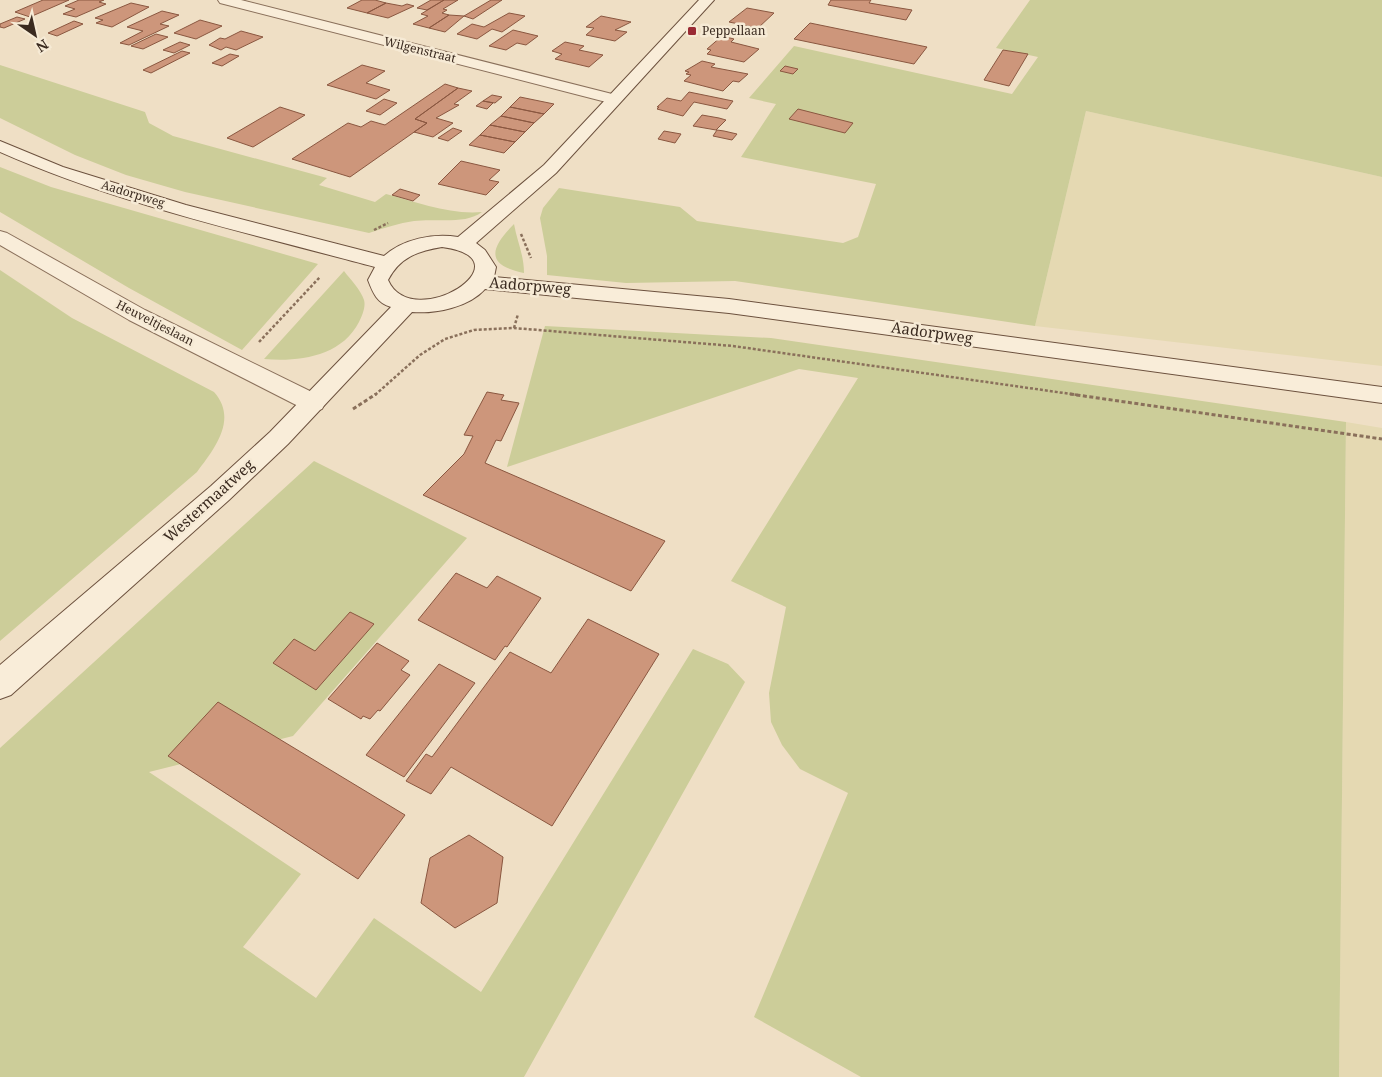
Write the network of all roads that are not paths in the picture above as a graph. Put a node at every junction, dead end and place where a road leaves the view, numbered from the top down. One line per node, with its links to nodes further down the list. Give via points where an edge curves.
1 (225, 0): 3 (street, Wilgenstraat)
2 (707, 0): 3 (street)
3 (614, 99): 6 (street, via 550,168)
4 (0, 146): 7 (street, Aadorpweg, via 57,171 179,209)
5 (0, 238): 11 (street, Heuveltjeslaan, via 137,315)
6 (462, 244): 7 (street, via 442,241 420,244 400,251); 8 (street, via 479,253 486,266)
7 (385, 263): 9 (street, via 378,280 381,287 385,295)
8 (481, 282): 9 (street, via 449,302); 10 (street, Aadorpweg, via 728,306)
9 (406, 305): 11 (street, Westermaatweg)
10 (1382, 395)
11 (313, 403): 12 (street, Westermaatweg, via 220,493)
12 (0, 685)

